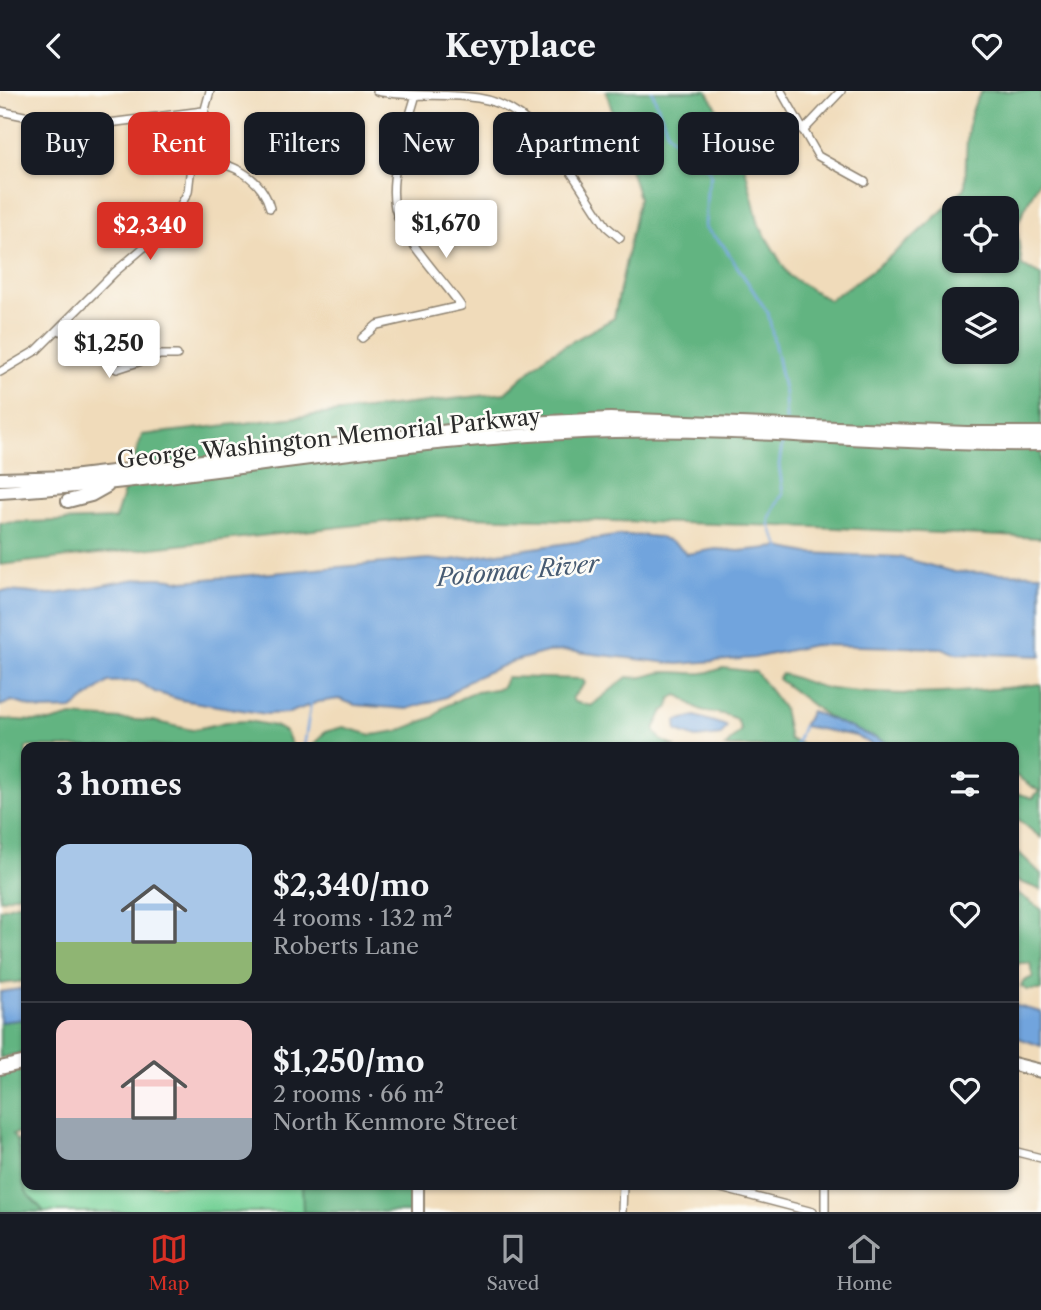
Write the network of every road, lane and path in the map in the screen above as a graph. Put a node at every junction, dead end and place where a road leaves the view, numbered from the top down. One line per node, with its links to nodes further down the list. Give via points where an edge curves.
1 (210, 91): 7 (street)
2 (377, 91): 5 (street)
3 (781, 91): 8 (street)
4 (841, 91): 8 (street)
5 (415, 97): 13 (street, via 485,100 509,109 529,123); 15 (street, via 399,159 396,208 409,236 461,306 377,325)
6 (0, 111): 7 (street, via 77,127)
7 (203, 111)
8 (803, 131): 11 (street, via 818,156)
9 (230, 166): 12 (street, via 242,171)
10 (190, 175): 14 (street, via 188,191 169,226)
11 (865, 182)
12 (270, 208)
13 (620, 238)
14 (58, 329): 16 (street, via 117,369 160,355); 17 (street, via 37,350)
15 (362, 338)
16 (177, 355)
17 (0, 372)
18 (706, 427): 20 (highway, George Washington Memorial Parkway); 22 (highway, George Washington Memorial Parkway, via 610,419 507,424 71,477); 23 (highway, George Washington Memorial Parkway, via 484,437)
19 (1041, 433): 20 (highway, George Washington Memorial Parkway)
20 (864, 434): 21 (highway, George Washington Memorial Parkway, via 961,445)
21 (1041, 444)
22 (0, 478)
23 (114, 482): 24 (highway, George Washington Memorial Parkway); 25 (highway)
24 (0, 492)
25 (68, 501)
26 (21, 1063): 28 (highway)
27 (1019, 1066): 29 (highway)
28 (0, 1068)
29 (1041, 1072)
30 (1019, 1152): 31 (street)
31 (1041, 1158)
32 (418, 1190): 36 (main road)
33 (623, 1190): 37 (street)
34 (728, 1190): 38 (street)
35 (825, 1190): 39 (street)
36 (418, 1212)
37 (622, 1212)
38 (813, 1212)
39 (825, 1212)

